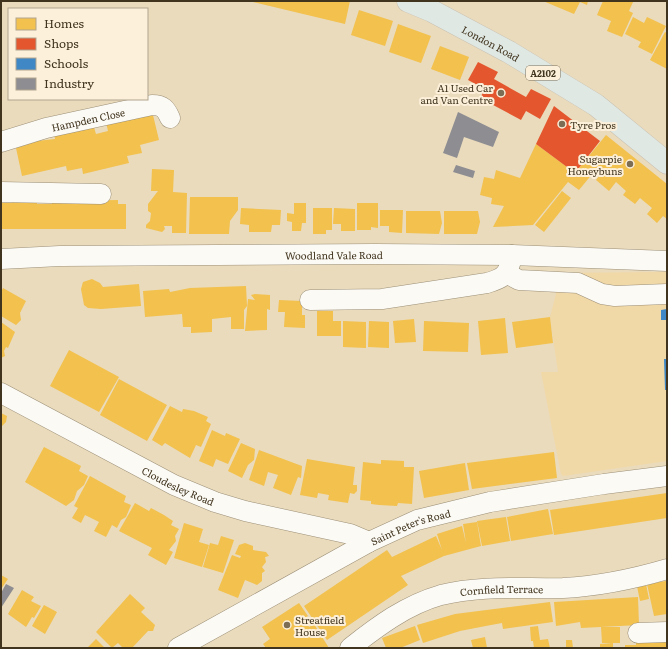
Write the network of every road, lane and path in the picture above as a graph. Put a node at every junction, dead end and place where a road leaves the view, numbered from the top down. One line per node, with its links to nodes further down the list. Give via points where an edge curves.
1 (408, 1): 4 (main road, London Road / A2102, via 509,52 596,105)
2 (170, 118): 3 (street, Hampden Close, via 166,109 160,105 152,105 46,128)
3 (1, 142)
4 (667, 163)
5 (1, 192): 6 (street)
6 (101, 194)
7 (1, 259): 9 (street, Woodland Vale Road, via 60,256)
8 (667, 261): 9 (street, Woodland Vale Road)
9 (509, 264): 10 (street, via 519,280 578,283 602,294); 11 (street, via 500,279 487,283 382,299)
10 (667, 294)
11 (310, 300)
12 (1, 393): 14 (street, Cloudesley Road, via 174,485 215,502 350,534)
13 (667, 476): 14 (street, Saint Peter's Road, via 490,502 417,520)
14 (369, 542): 18 (street, Saint Peter's Road)
15 (667, 569): 19 (street, Cornfield Terrace, via 613,582 563,588 472,590 441,595 389,618)
16 (667, 632): 17 (street)
17 (638, 633)
18 (178, 648)
19 (350, 648)

